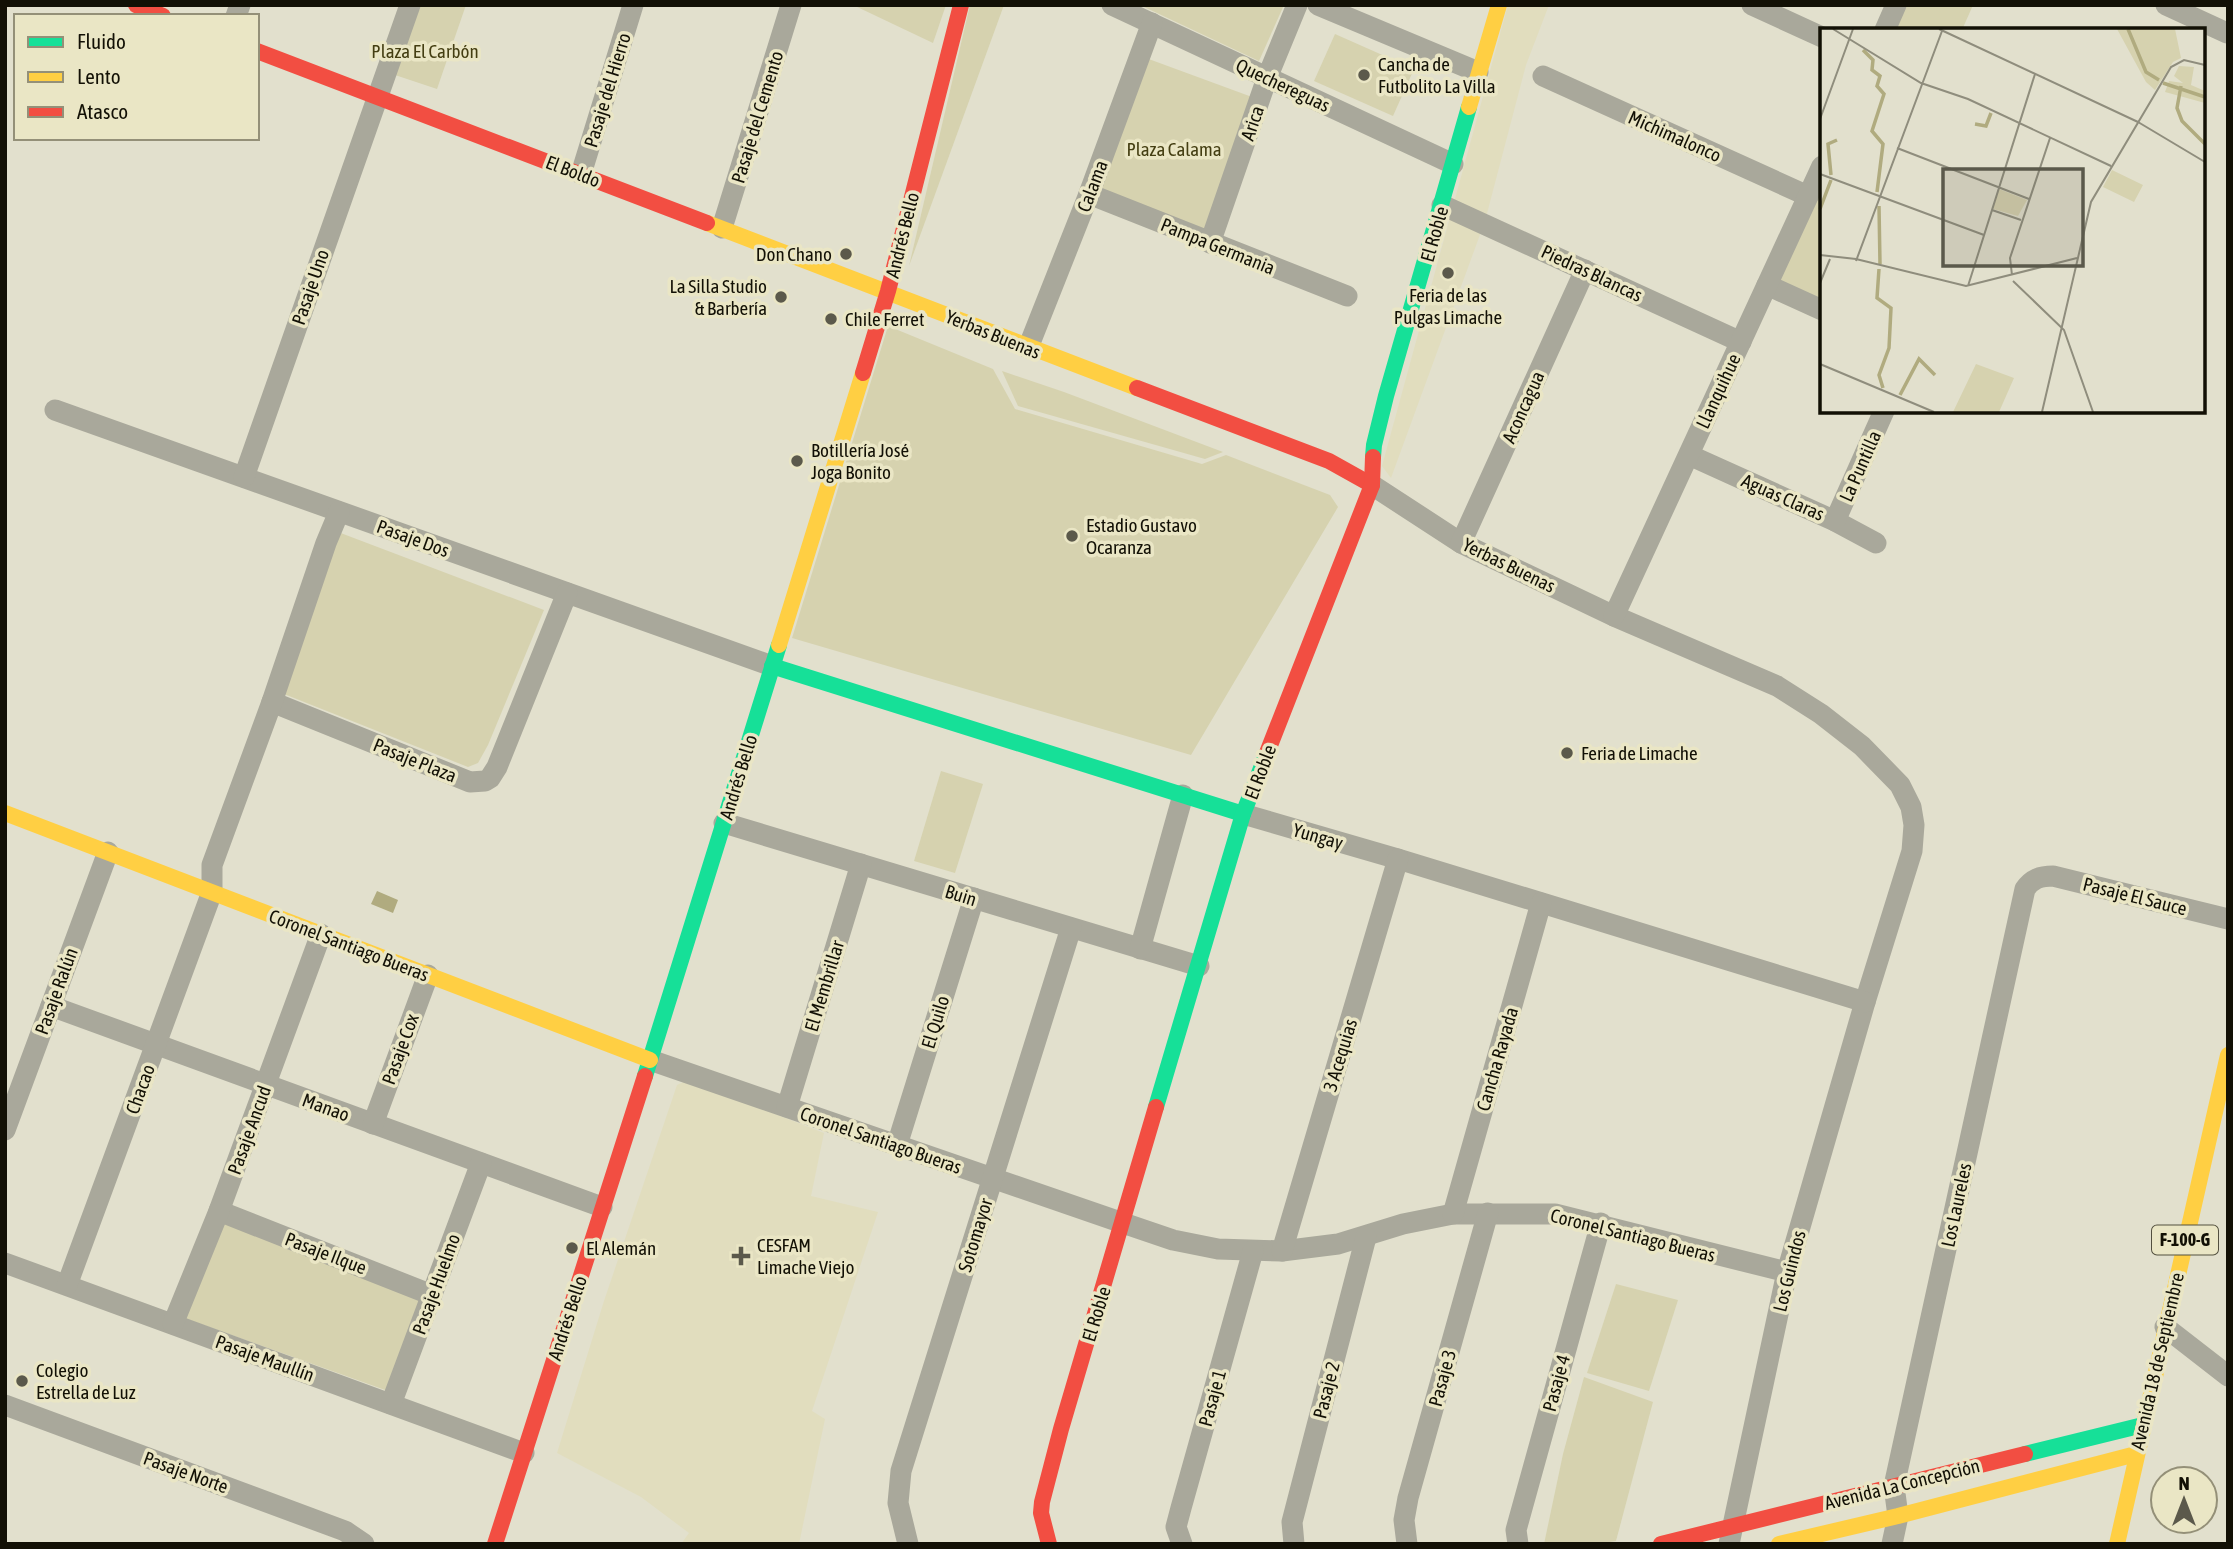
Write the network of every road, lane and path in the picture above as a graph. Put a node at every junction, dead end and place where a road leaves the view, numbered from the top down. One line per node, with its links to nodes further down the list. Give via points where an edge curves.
1 (136, 5): 13 (street)
2 (410, 5): 22 (street, Pasaje Uno)
3 (633, 5): 25 (street, Pasaje del Hierro)
4 (791, 5): 29 (street, Pasaje del Cemento)
5 (961, 5): 33 (street, Andrés Bello)
6 (1112, 5): 14 (street, Quechereguas)
7 (1297, 5): 21 (street, Arica)
8 (1318, 5): 19 (street)
9 (1499, 5): 19 (street, El Roble)
10 (1752, 5): 17 (street)
11 (1896, 5): 15 (street)
12 (2166, 5): 16 (street)
13 (158, 14)
14 (1153, 23): 21 (street, Quechereguas); 26 (street, Calama)
15 (1886, 28)
16 (2227, 33)
17 (1820, 36)
18 (259, 52): 22 (street, El Boldo)
19 (1478, 72): 23 (street, El Roble)
20 (1543, 76): 27 (street, Michimalonco)
21 (1267, 78): 23 (street, Quechereguas); 30 (street, Arica)
22 (377, 97): 25 (street, El Boldo); 41 (street, Pasaje Uno)
23 (1453, 164): 28 (street, El Roble)
24 (1820, 170): 27 (street, Llanquihue)
25 (581, 174): 29 (street, El Boldo)
26 (1089, 194): 30 (street, Pampa Germania); 37 (street, Calama)
27 (1808, 196): 32 (street, Llanquihue)
28 (1442, 205): 31 (street, Piedras Blancas); 42 (street, El Roble, via 1386,396 1374,445)
29 (722, 228): 33 (street, El Boldo)
30 (1210, 243): 34 (street, Pampa Germania)
31 (1585, 270): 36 (street, Piedras Blancas); 45 (street, Aconcagua)
32 (1767, 285): 35 (street); 36 (street, Llanquihue)
33 (888, 291): 37 (street, Yerbas Buenas); 49 (street, Andrés Bello)
34 (1347, 296)
35 (1820, 309)
36 (1741, 342): 40 (street, Llanquihue)
37 (1028, 348): 42 (street, Yerbas Buenas, via 1329,461)
38 (55, 410): 41 (street, Pasaje Dos)
39 (1883, 413): 44 (street, La Puntilla)
40 (1689, 455): 44 (street, Aguas Claras); 48 (street, Llanquihue)
41 (244, 477): 43 (street, Pasaje Dos)
42 (1372, 485): 45 (street, Yerbas Buenas); 53 (street, El Roble)
43 (340, 512): 47 (street, Pasaje Dos); 50 (street)
44 (1835, 520): 46 (street, Aguas Claras)
45 (1461, 543): 48 (street, Yerbas Buenas)
46 (1876, 543)
47 (567, 593): 49 (street, Pasaje Dos); 50 (street, Pasaje Plaza, via 497,767 485,781 470,782)
48 (1614, 616): 68 (street, Yerbas Buenas, via 1777,686 1862,746 1900,785 1911,807 1912,851)
49 (772, 666): 51 (street, Yungay); 54 (street, Andrés Bello)
50 (272, 702): 59 (street, via 212,865)
51 (1183, 795): 53 (street, Yungay); 65 (street)
52 (5, 813): 55 (street, Coronel Santiago Bueras)
53 (1243, 814): 56 (street, Yungay); 66 (street, El Roble)
54 (724, 823): 57 (street, Buin); 72 (street, Andrés Bello)
55 (108, 852): 59 (street, Coronel Santiago Bueras); 69 (street, Pasaje Ralún)
56 (1398, 859): 61 (street, Yungay); 90 (street, 3 Acequias)
57 (860, 864): 60 (street, Buin); 74 (street, El Membrillar)
58 (2042, 876): 62 (street, Pasaje El Sauce); 103 (street, Los Laureles, via 2025,889)
59 (212, 892): 64 (street, Coronel Santiago Bueras); 70 (street, Chacao)
60 (974, 898): 63 (street, Buin); 78 (street, El Quilo)
61 (1541, 903): 68 (street, Yungay); 85 (street, Cancha Rayada)
62 (2228, 919)
63 (1071, 928): 65 (street, Buin); 81 (street, Sotomayor)
64 (321, 934): 67 (street, Coronel Santiago Bueras); 73 (street, Pasaje Ancud)
65 (1140, 949): 66 (street, Buin)
66 (1199, 966): 86 (street, El Roble)
67 (428, 975): 72 (street, Coronel Santiago Bueras); 75 (street, Pasaje Cox)
68 (1864, 1002): 92 (street, Los Guindos)
69 (51, 1006): 70 (street, Manao); 76 (street, Pasaje Ralún)
70 (156, 1044): 73 (street, Manao); 93 (street, Chacao)
71 (2228, 1055): 77 (street, Avenida 18 de Septiembre / F-100-G)
72 (649, 1060): 74 (street, Coronel Santiago Bueras); 82 (street, Andrés Bello)
73 (266, 1084): 75 (street, Manao); 83 (street, Pasaje Ancud)
74 (787, 1107): 78 (street, Coronel Santiago Bueras)
75 (373, 1124): 80 (street, Manao)
76 (5, 1130)
77 (2210, 1133): 79 (street); 96 (street, Avenida 18 de Septiembre / F-100-G)
78 (897, 1145): 81 (street, Coronel Santiago Bueras)
79 (2228, 1148)
80 (481, 1163): 82 (street, Manao); 94 (street, Pasaje Huelmo)
81 (993, 1178): 86 (street, Coronel Santiago Bueras); 108 (street, Sotomayor, via 901,1471 898,1503)
82 (602, 1207): 101 (street, Andrés Bello)
83 (219, 1211): 94 (street, Pasaje Ilque); 95 (street, Pasaje Ancud)
84 (1488, 1213): 85 (street, Coronel Santiago Bueras); 87 (street, Coronel Santiago Bueras, via 1555,1214); 112 (street, Pasaje 3, via 1408,1497 1404,1520)
85 (1453, 1214): 88 (street, Coronel Santiago Bueras)
86 (1123, 1223): 89 (street, Coronel Santiago Bueras, via 1173,1240); 109 (street, El Roble, via 1042,1502)
87 (1601, 1223): 92 (street, Coronel Santiago Bueras); 113 (street, Pasaje 4, via 1516,1530)
88 (1366, 1237): 90 (street, Coronel Santiago Bueras); 111 (street, Pasaje 2, via 1292,1522)
89 (1253, 1251): 90 (street, Coronel Santiago Bueras); 110 (street, Pasaje 1, via 1176,1527)
90 (1282, 1251)
91 (5, 1263): 93 (street, Pasaje Maullín)
92 (1787, 1272): 105 (street, Los Guindos)
93 (67, 1285): 95 (street, Pasaje Maullín)
94 (432, 1294): 98 (street, Pasaje Huelmo)
95 (173, 1324): 98 (street, Pasaje Maullín)
96 (2165, 1327): 97 (street); 100 (street, Avenida 18 de Septiembre / F-100-G)
97 (2228, 1376)
98 (391, 1404): 101 (street, Pasaje Maullín)
99 (5, 1405): 106 (street, Pasaje Norte, via 345,1531)
100 (2143, 1425): 102 (street, Avenida 18 de Septiembre / F-100-G); 103 (street, Avenida La Concepción)
101 (524, 1453): 107 (street, Andrés Bello)
102 (2136, 1454): 104 (street, Avenida La Concepción); 117 (street, Avenida 18 de Septiembre / F-100-G)
103 (1894, 1486): 104 (street, Los Laureles); 105 (street, Avenida La Concepción)
104 (1898, 1516): 115 (street, Avenida La Concepción); 116 (street, Los Laureles)
105 (1730, 1535): 114 (street, Avenida La Concepción)
106 (364, 1544)
107 (495, 1544)
108 (908, 1544)
109 (1049, 1544)
110 (1182, 1544)
111 (1294, 1544)
112 (1407, 1544)
113 (1518, 1544)
114 (1661, 1544)
115 (1779, 1544)
116 (1892, 1544)
117 (2117, 1544)

